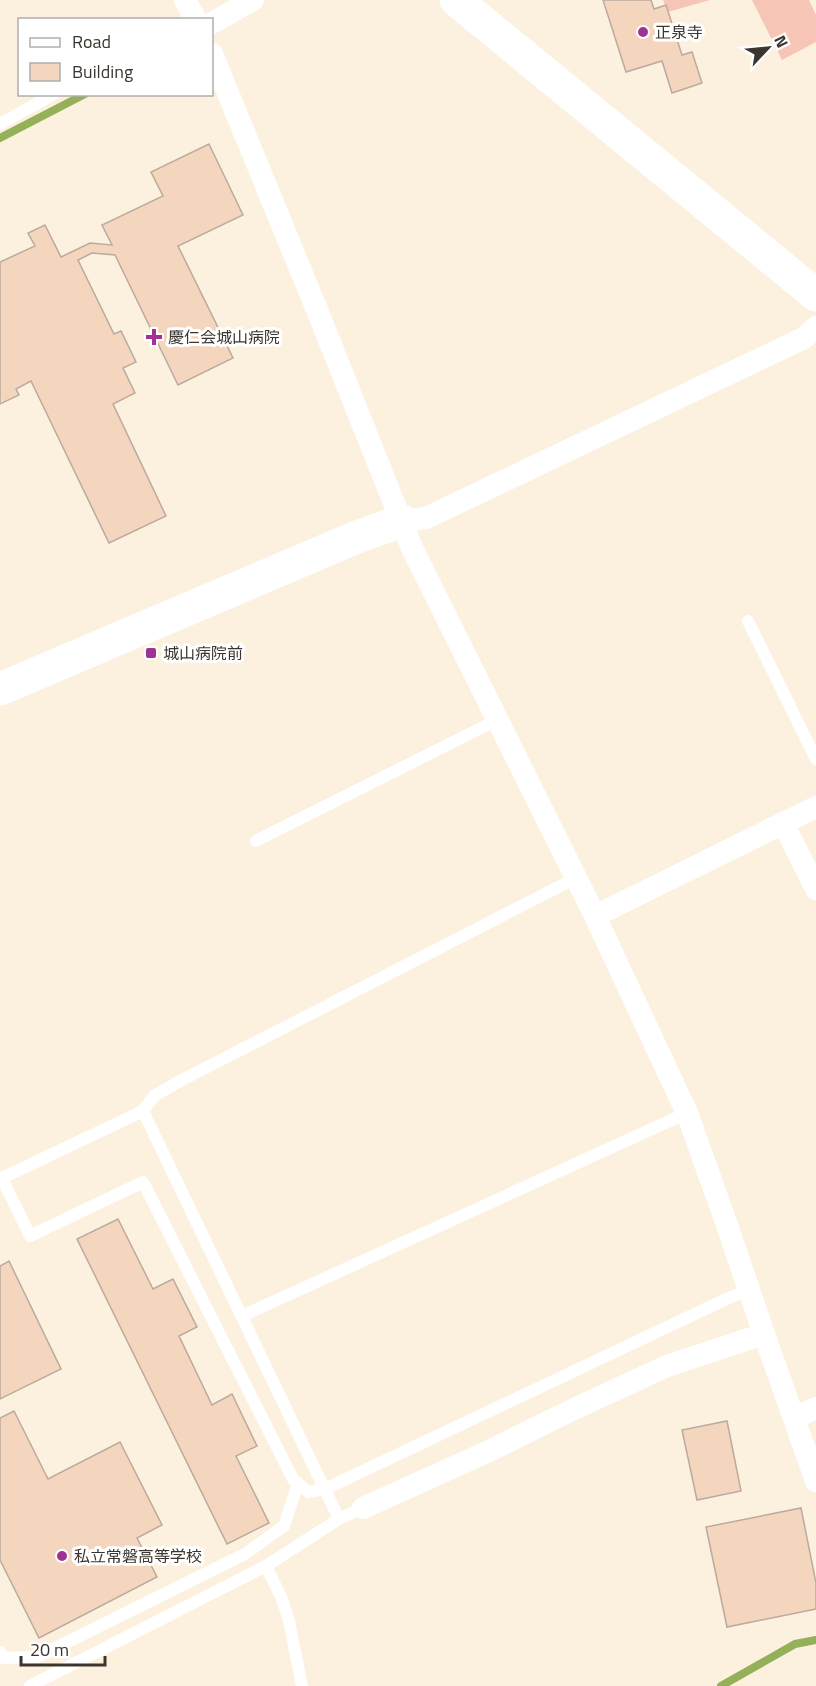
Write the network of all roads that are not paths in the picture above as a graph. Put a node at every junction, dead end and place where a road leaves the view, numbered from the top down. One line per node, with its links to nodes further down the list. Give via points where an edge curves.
1 (253, 0): 3 (street)
2 (456, 0): 7 (street)
3 (196, 16)
4 (213, 56): 9 (street)
5 (50, 96): 6 (lane)
6 (0, 124)
7 (816, 295)
8 (816, 327): 9 (street, via 804,338 426,518)
9 (402, 521): 11 (street); 12 (street)
10 (748, 621): 13 (lane)
11 (0, 689)
12 (497, 720): 16 (lane); 17 (street)
13 (816, 759)
14 (816, 807): 15 (street)
15 (783, 823): 18 (street); 19 (street)
16 (256, 841)
17 (576, 878): 19 (street); 20 (lane, via 180,1081 154,1096)
18 (816, 889)
19 (595, 916): 21 (street)
20 (143, 1111): 22 (lane); 24 (lane)
21 (687, 1113): 23 (street); 24 (lane)
22 (1, 1179): 29 (lane, via 30,1236 143,1182)
23 (750, 1291): 25 (street); 30 (lane)
24 (242, 1316): 30 (lane)
25 (764, 1334): 27 (street); 31 (street, via 667,1366)
26 (816, 1408): 27 (street)
27 (794, 1418): 28 (street)
28 (816, 1481)
29 (298, 1483): 30 (lane, via 308,1492); 34 (lane, via 284,1526 245,1554 37,1657 3,1658)
30 (325, 1489): 32 (lane)
31 (363, 1508): 32 (lane)
32 (339, 1519): 33 (lane)
33 (266, 1566): 35 (lane); 36 (lane, via 289,1621)
34 (0, 1652)
35 (30, 1686)
36 (302, 1686)

